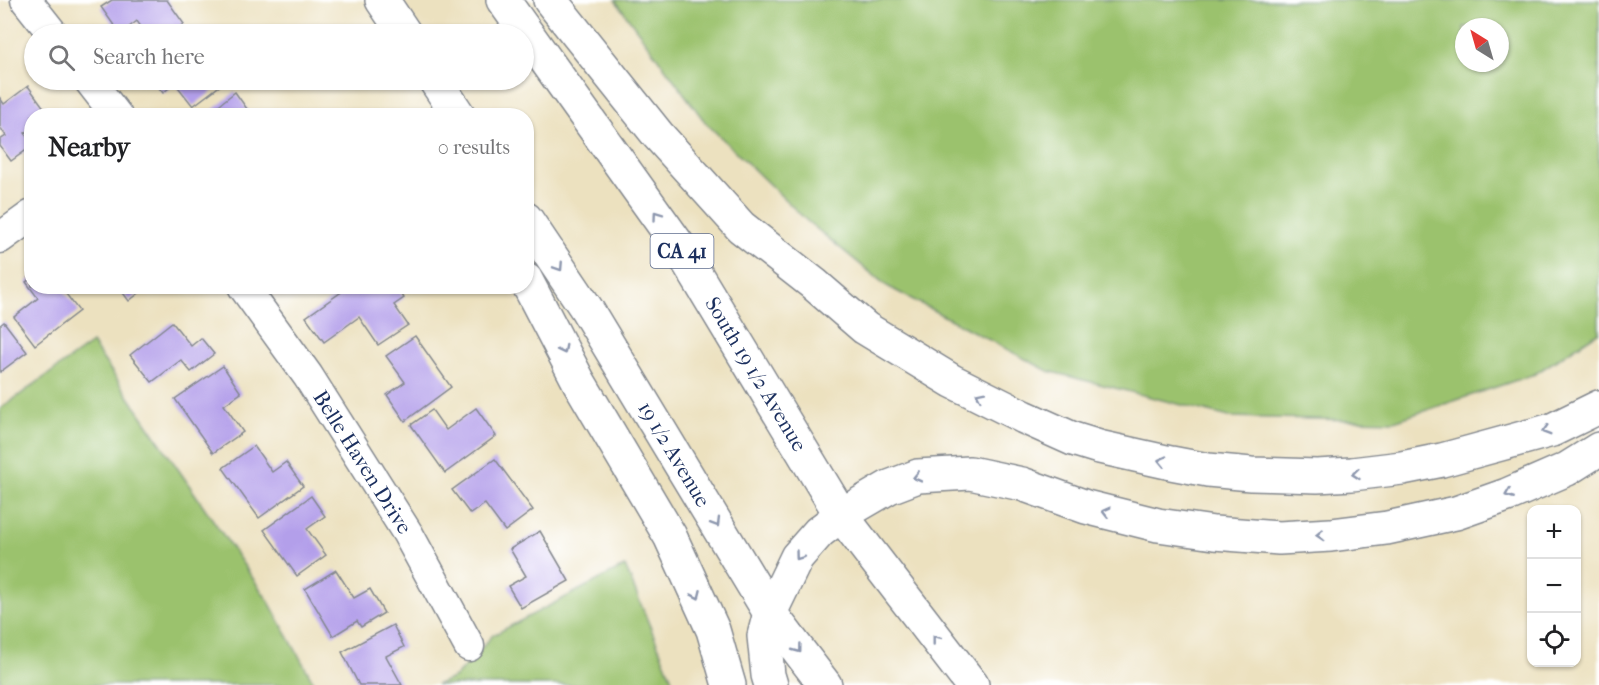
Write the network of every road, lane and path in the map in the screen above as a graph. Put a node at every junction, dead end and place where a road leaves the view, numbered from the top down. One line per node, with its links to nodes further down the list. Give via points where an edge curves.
1 (27, 0): 5 (street)
2 (383, 0): 6 (highway); 7 (highway)
3 (503, 0): 8 (highway, South 19 1/2 Avenue / CA 41, one-way to 3)
4 (550, 0): 21 (highway, one-way to 4, via 1552,430 1442,460 1352,474 1208,470 1073,439 952,381 865,328 741,227 658,135)
5 (45, 24)
6 (395, 24)
7 (399, 24)
8 (520, 24)
9 (534, 43): 23 (highway, South 19 1/2 Avenue / CA 41, one-way to 9, via 678,245)
10 (97, 90): 13 (street)
11 (428, 90): 14 (highway)
12 (442, 90): 15 (highway)
13 (111, 108)
14 (438, 108)
15 (454, 108)
16 (24, 221): 18 (street)
17 (534, 231): 24 (highway, 19 1/2 Avenue, one-way to 24, via 586,308)
18 (0, 238)
19 (249, 294): 25 (street, Belle Haven Drive, via 308,376 408,534)
20 (533, 294): 26 (highway, one-way to 26, via 579,382 670,536 713,630)
21 (1599, 407)
22 (1599, 449): 23 (highway, one-way to 23, via 1547,478 1456,513 1331,535 1279,538 1158,525 1086,507 1022,484 970,473 918,476 889,487)
23 (841, 515): 24 (highway, one-way to 24, via 797,557); 29 (highway, South 19 1/2 Avenue / CA 41, one-way to 23)
24 (770, 613): 27 (highway, via 764,636); 28 (highway, 19 1/2 Avenue, one-way to 28)
25 (469, 646)
26 (729, 685)
27 (771, 685)
28 (825, 685)
29 (972, 685)

